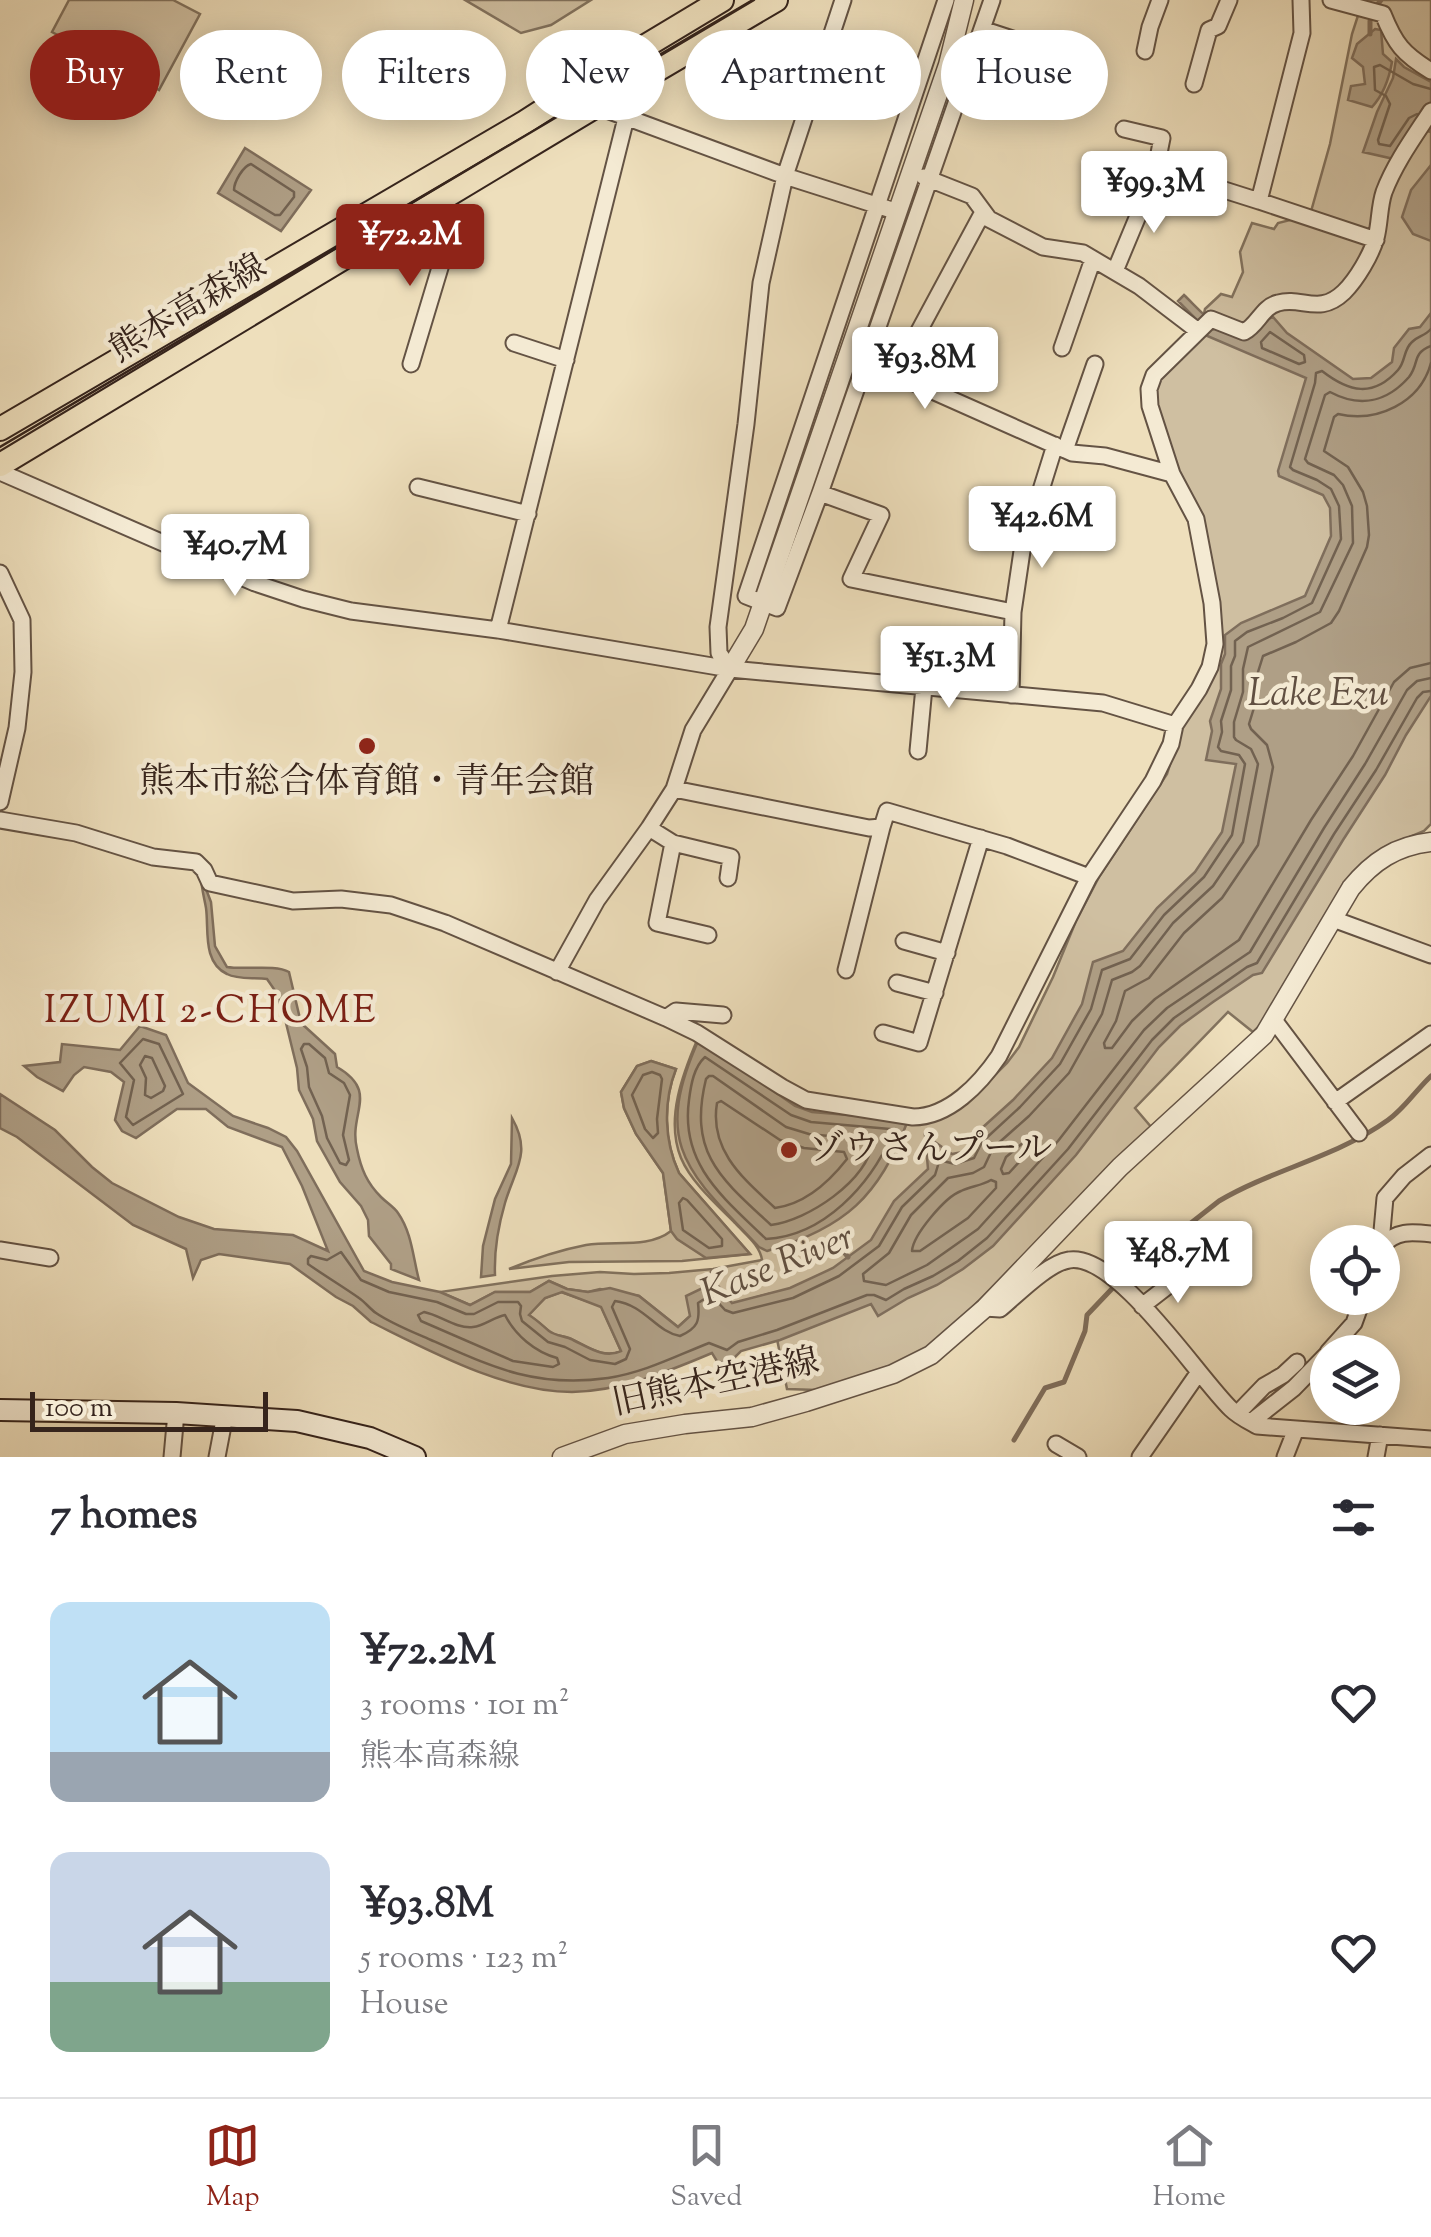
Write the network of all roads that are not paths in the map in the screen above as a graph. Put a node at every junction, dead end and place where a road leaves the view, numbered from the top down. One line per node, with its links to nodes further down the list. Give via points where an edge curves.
1 (722, 0): 39 (main road, 熊本高森線)
2 (776, 0): 14 (main road, 熊本高森線)
3 (842, 0): 23 (street)
4 (946, 0): 26 (street)
5 (964, 0): 22 (street)
6 (992, 0): 11 (street)
7 (1160, 0): 13 (street)
8 (1229, 0): 16 (street, via 1218,26 1209,30)
9 (1301, 0): 25 (street, via 1302,32)
10 (1331, 0): 15 (street, via 1383,14 1398,47)
11 (982, 29): 12 (street); 22 (street)
12 (985, 30)
13 (1146, 51)
14 (665, 65)
15 (1431, 71)
16 (1194, 84)
17 (1431, 111): 30 (street, via 1383,195)
18 (573, 120): 29 (main road, 熊本高森線)
19 (626, 120): 36 (street)
20 (631, 120): 23 (street)
21 (1124, 129): 24 (street, via 1162,138)
22 (921, 175): 27 (street); 28 (street, via 972,196); 44 (street)
23 (785, 176): 26 (street); 50 (street, via 761,283 718,627 718,653)
24 (1157, 179): 25 (street, via 1162,188 1204,200 1218,188); 32 (street)
25 (1259, 201): 30 (street)
26 (878, 206): 27 (street); 47 (street, via 746,596)
27 (898, 212): 47 (street)
28 (984, 212): 31 (street, via 1042,247); 40 (street, via 905,357 904,375)
29 (417, 214): 37 (street, via 442,261); 41 (main road, 熊本高森線)
30 (1376, 240): 33 (street, via 1344,291 1328,303 1274,303 1244,332)
31 (1093, 259): 32 (street); 35 (street)
32 (1115, 271): 33 (street)
33 (1203, 326): 42 (street, via 1149,388)
34 (514, 343): 36 (street)
35 (1062, 348)
36 (566, 360): 45 (street)
37 (411, 364)
38 (1095, 364): 40 (street)
39 (0, 429)
40 (1060, 447): 42 (street); 48 (street, via 1022,551)
41 (0, 468): 49 (street, via 303,600)
42 (1172, 474): 53 (street, via 1196,520 1214,644 1199,689)
43 (418, 487): 45 (street)
44 (820, 493): 47 (street, via 777,608); 48 (street, via 881,515 851,580)
45 (528, 514): 49 (street)
46 (0, 573): 56 (street, via 22,620 24,672)
47 (763, 603): 50 (street)
48 (1014, 612): 52 (street)
49 (498, 630): 50 (street)
50 (730, 669): 51 (street); 55 (street, via 693,730)
51 (924, 686): 52 (street); 54 (street)
52 (1012, 694): 53 (street, via 1103,703)
53 (1174, 725): 63 (street, via 1153,780)
54 (918, 751)
55 (674, 789): 58 (street); 59 (street)
56 (0, 802)
57 (0, 820): 71 (street, via 196,862 210,883 293,901 391,905)
58 (882, 827): 60 (street, via 887,811); 70 (street)
59 (649, 828): 62 (street); 71 (street, via 597,900)
60 (981, 838): 63 (street); 68 (street)
61 (1431, 842): 65 (street, 旧熊本空港線, via 1380,859)
62 (673, 843): 64 (street, via 732,857); 66 (street, via 657,923)
63 (1089, 876): 75 (street, via 986,1076 927,1117 806,1100)
64 (728, 878)
65 (1333, 919): 69 (street); 76 (street, 旧熊本空港線)
66 (708, 935)
67 (904, 941): 68 (street)
68 (947, 952): 73 (street)
69 (1431, 954)
70 (846, 970)
71 (557, 972): 75 (street)
72 (897, 983): 73 (street)
73 (934, 992): 77 (street, via 919,1043)
74 (722, 1016): 75 (street, via 676,1011)
75 (666, 1018)
76 (1274, 1020): 79 (street); 89 (street, 旧熊本空港線)
77 (883, 1033)
78 (1431, 1034): 79 (street)
79 (1335, 1102): 80 (street)
80 (1359, 1132)
81 (1431, 1155): 82 (street, via 1385,1198)
82 (1383, 1225)
83 (1400, 1233): 84 (street)
84 (1431, 1234)
85 (0, 1250): 86 (street)
86 (50, 1258)
87 (1186, 1272): 88 (street)
88 (1142, 1306): 89 (street, via 1102,1268 1073,1258 1000,1308); 91 (street)
89 (984, 1308): 105 (street, 旧熊本空港線, via 931,1354 892,1374 752,1417 625,1434)
90 (1297, 1362): 96 (street, via 1264,1386)
91 (1198, 1372): 96 (street); 107 (street)
92 (1310, 1372): 96 (street)
93 (0, 1410): 94 (main road)
94 (176, 1413): 95 (main road); 102 (street)
95 (225, 1415): 101 (main road, via 298,1420); 103 (street)
96 (1244, 1418): 97 (street, via 1256,1426)
97 (1296, 1428): 98 (street); 108 (street)
98 (1380, 1436): 99 (street); 109 (street)
99 (1431, 1440)
100 (1056, 1444): 106 (street)
101 (368, 1448): 104 (main road)
102 (172, 1457)
103 (217, 1457)
104 (415, 1457)
105 (562, 1457)
106 (1078, 1457)
107 (1140, 1457)
108 (1284, 1457)
109 (1376, 1457)

